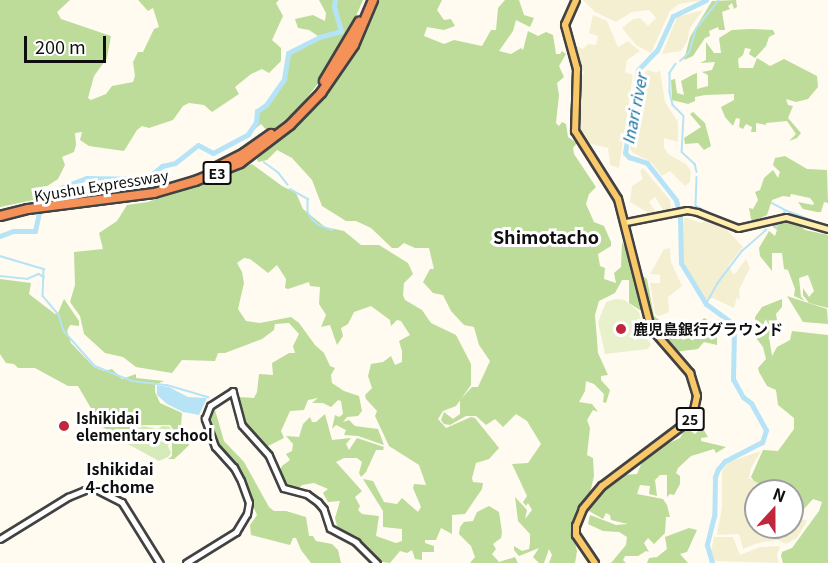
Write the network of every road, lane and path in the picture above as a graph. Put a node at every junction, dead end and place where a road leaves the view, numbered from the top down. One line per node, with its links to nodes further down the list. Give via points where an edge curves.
1 (368, 0): 4 (highway, Kyushu Expressway / E3)
2 (373, 0): 4 (highway, Kyushu Expressway / E3)
3 (576, 0): 8 (main road, 25, via 565,25 577,69 574,126 613,188)
4 (364, 18): 5 (highway, Kyushu Expressway / E3, via 344,57 318,90 292,117 229,162 193,178 153,189)
5 (29, 207): 6 (highway, Kyushu Expressway / E3); 7 (highway, Kyushu Expressway / E3)
6 (0, 212)
7 (0, 216)
8 (626, 222): 9 (main road, via 681,211 698,212 738,228 786,217); 14 (main road, 25, via 651,328 690,373 697,402 686,423 588,500 576,531)
9 (828, 229)
10 (0, 539): 11 (street, via 68,497 98,490 122,502)
11 (160, 563)
12 (186, 563): 13 (street, via 236,532 247,514 249,503 241,482 215,447 205,418 210,406 233,391 242,425 269,455 284,488 307,494 318,502 330,528 356,542)
13 (377, 563)
14 (595, 563)

